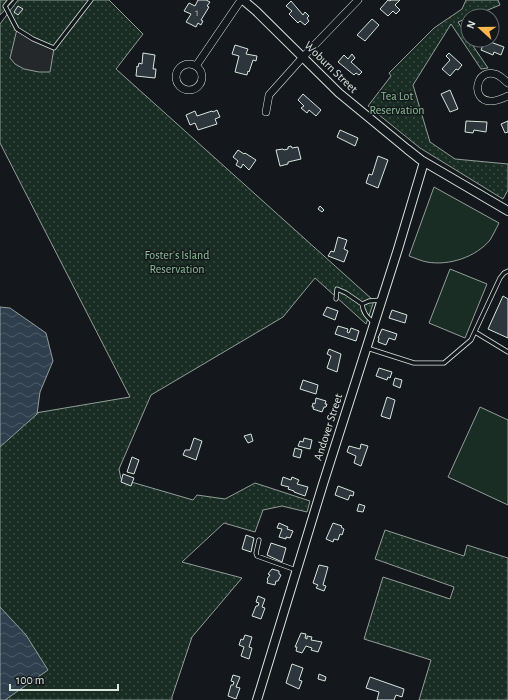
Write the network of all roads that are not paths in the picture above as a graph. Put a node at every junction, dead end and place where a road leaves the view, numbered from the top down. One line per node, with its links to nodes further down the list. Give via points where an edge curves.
1 (10, 0): 2 (lane, via 5,6 17,29 54,48)
2 (91, 0)
3 (242, 0): 5 (street, Woburn Street); 6 (street)
4 (358, 0): 5 (street)
5 (303, 57): 9 (street, via 269,95); 10 (street, Woburn Street, via 339,93)
6 (196, 66)
7 (508, 83): 8 (street, via 490,73 482,77 477,86 481,96 488,101)
8 (508, 96)
9 (266, 112)
10 (424, 162): 11 (street, Woburn Street); 14 (street, Andover Street)
11 (508, 211)
12 (508, 271): 17 (lane, via 500,278)
13 (336, 299): 15 (lane, via 337,289)
14 (381, 300): 15 (lane); 16 (street, Andover Street)
15 (362, 304): 16 (lane, via 366,317)
16 (374, 323): 18 (street, Andover Street)
17 (475, 332): 18 (lane, via 471,340 444,363 414,363); 19 (lane)
18 (366, 348): 21 (street, Andover Street)
19 (508, 352)
20 (259, 540): 21 (lane, via 257,556)
21 (297, 571): 22 (street, Andover Street)
22 (257, 700)

